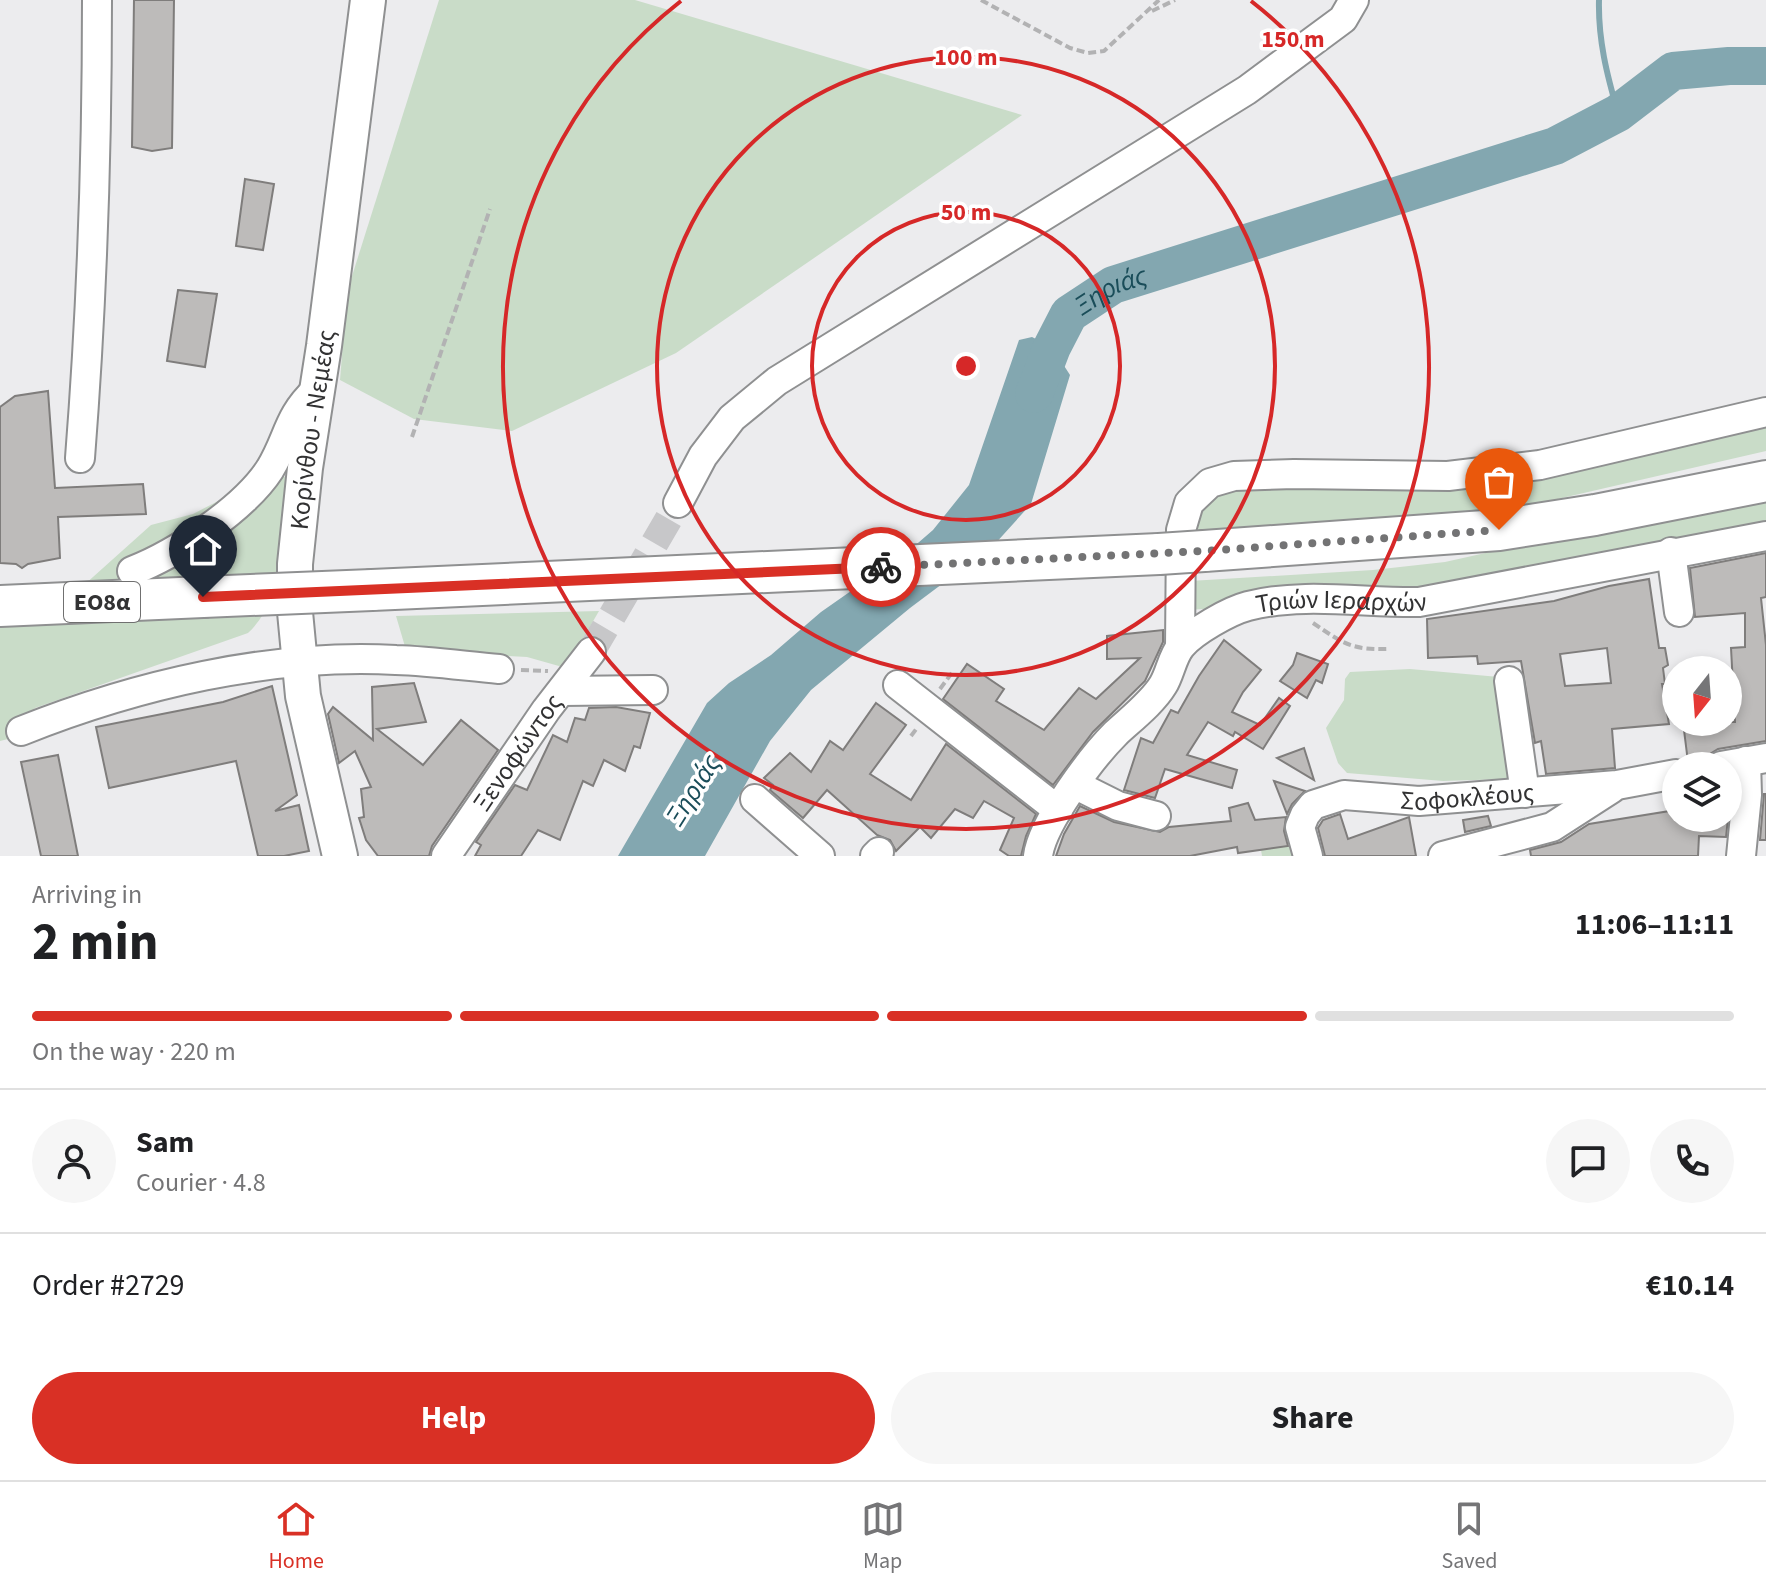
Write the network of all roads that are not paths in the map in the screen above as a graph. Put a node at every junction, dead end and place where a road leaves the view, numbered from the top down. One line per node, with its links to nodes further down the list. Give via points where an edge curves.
1 (97, 0): 6 (street, via 91,320)
2 (368, 0): 4 (main road, Κορίνθου - Νεμέας)
3 (1354, 0): 8 (street, via 1343,19 1247,90 777,381 732,418 703,456)
4 (316, 390): 11 (street, via 299,406 269,469 255,486 185,545); 16 (main road, Κορίνθου - Νεμέας, via 297,528)
5 (1766, 412): 14 (street, via 1540,465 1448,476 1264,475 1210,483 1189,503 1181,530)
6 (80, 458)
7 (1766, 481): 12 (highway, ΕΟ8α, bridge, via 1499,530 1204,551)
8 (678, 503)
9 (1766, 536): 10 (street, Τριών Ιεραρχών)
10 (1671, 552): 13 (street); 14 (street, Τριών Ιεραρχών, via 1419,602 1300,598 1246,606)
11 (132, 571)
12 (0, 606)
13 (1679, 612)
14 (1180, 647): 25 (street, Τριών Ιεραρχών, via 1162,687 1103,747)
15 (591, 652): 18 (street, Ξενοφώντος)
16 (300, 662): 17 (street, via 394,659); 22 (street, via 130,693); 31 (main road, Κορίνθου - Νεμέας)
17 (499, 669)
18 (557, 681): 21 (street); 32 (street, Ξενοφώντος, via 546,710)
19 (1509, 681): 27 (street)
20 (898, 685): 29 (street)
21 (653, 690)
22 (21, 731)
23 (1744, 762): 37 (street, via 1747,795)
24 (1662, 777): 26 (street, Σοφοκλέους)
25 (1076, 785): 29 (street, Τριών Ιεραρχών); 30 (street, via 1118,806)
26 (1617, 785): 27 (street, Σοφοκλέους); 36 (street, via 1552,827)
27 (1525, 793): 35 (street, Σοφοκλέους, via 1419,801 1344,795 1313,805 1305,815 1300,827)
28 (755, 799): 33 (street)
29 (1058, 810): 34 (street, Τριών Ιεραρχών)
30 (1156, 816)
31 (340, 856)
32 (446, 856)
33 (820, 856)
34 (1038, 856)
35 (1308, 856)
36 (1443, 856)
37 (1741, 856)

